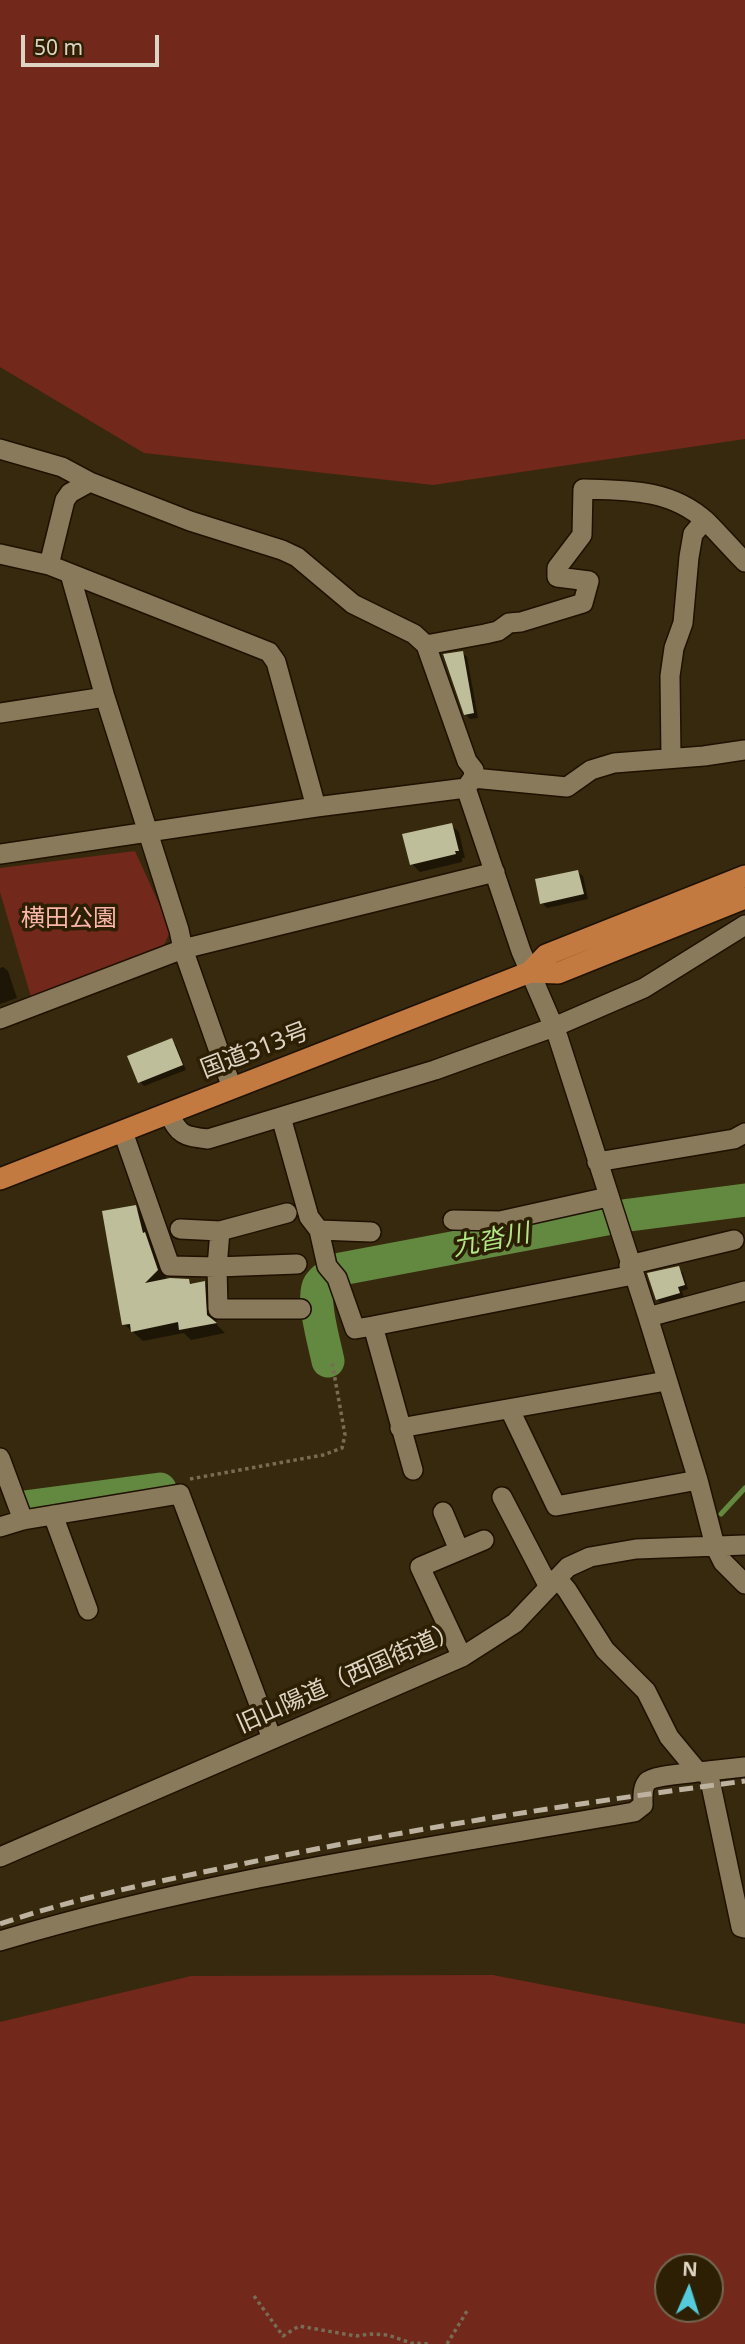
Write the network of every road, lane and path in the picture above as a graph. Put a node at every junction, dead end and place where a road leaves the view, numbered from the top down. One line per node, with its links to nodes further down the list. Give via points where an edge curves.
1 (0, 449): 2 (street, via 62,467)
2 (90, 482): 6 (street, via 65,500); 8 (street, via 297,557 353,604 414,634)
3 (705, 520): 5 (street); 8 (street, via 668,497 637,490 583,489 582,535 557,568 556,578 589,581 583,603 509,622 498,631); 12 (street, via 694,534 684,623 670,676)
4 (0, 554): 6 (street)
5 (745, 562)
6 (48, 565): 7 (street)
7 (70, 574): 9 (street); 14 (street, via 269,652 276,662)
8 (426, 645): 13 (street, via 474,770)
9 (105, 697): 10 (street); 15 (street)
10 (0, 713)
11 (745, 750): 12 (street)
12 (671, 758): 13 (street, via 602,766 567,787)
13 (470, 783): 14 (street); 17 (street)
14 (316, 807): 15 (street)
15 (148, 833): 16 (street); 21 (street)
16 (0, 854)
17 (495, 872): 21 (street); 22 (street)
18 (745, 876): 22 (highway, 国道313号, via 546,955)
19 (745, 898): 22 (highway, 国道313号, via 558,973)
20 (745, 925): 24 (street, via 644,988)
21 (183, 949): 23 (street); 25 (street)
22 (530, 972): 24 (street); 25 (highway, 国道313号)
23 (0, 1019)
24 (554, 1027): 27 (street, via 435,1070); 30 (street)
25 (232, 1088): 26 (highway, 国道313号)
26 (168, 1113): 27 (street, via 178,1132 208,1139); 28 (highway, 国道313号)
27 (281, 1117): 36 (street, via 309,1217)
28 (122, 1132): 31 (highway, 国道313号); 41 (street, via 170,1266)
29 (745, 1133): 30 (street, via 734,1139)
30 (597, 1162): 32 (street)
31 (0, 1179)
32 (613, 1211): 34 (street, via 500,1221); 42 (street)
33 (287, 1213): 37 (street)
34 (453, 1220)
35 (180, 1229): 37 (street)
36 (319, 1230): 38 (street); 46 (street, via 355,1329)
37 (219, 1231): 41 (street)
38 (371, 1232)
39 (734, 1240): 42 (street)
40 (297, 1264): 41 (street)
41 (217, 1267): 44 (street, via 218,1310)
42 (631, 1270): 45 (street); 46 (street)
43 (745, 1291): 45 (street)
44 (301, 1309)
45 (648, 1317): 48 (street)
46 (373, 1326): 50 (street)
47 (332, 1362): 54 (path, via 345,1435 342,1448 176,1482)
48 (666, 1381): 49 (street); 53 (street)
49 (510, 1410): 50 (street); 53 (street, via 556,1506)
50 (400, 1428): 52 (street)
51 (0, 1458): 58 (street)
52 (413, 1469)
53 (698, 1480): 62 (street)
54 (180, 1494): 57 (street); 68 (street)
55 (502, 1497): 64 (street)
56 (443, 1512): 63 (street)
57 (53, 1515): 58 (street); 66 (street)
58 (23, 1520): 59 (street)
59 (0, 1527)
60 (484, 1539): 63 (street)
61 (745, 1545): 62 (street, 旧山陽道（西国街道）)
62 (715, 1546): 64 (street, 旧山陽道（西国街道）, via 612,1552 577,1563); 65 (street, via 723,1562)
63 (459, 1550): 67 (street, via 421,1567)
64 (553, 1582): 67 (street, 旧山陽道（西国街道）, via 526,1615); 70 (street, via 567,1590 605,1650 646,1691 669,1737)
65 (745, 1584)
66 (88, 1610)
67 (462, 1657): 68 (street, 旧山陽道（西国街道）)
68 (272, 1739): 71 (street, 旧山陽道（西国街道）)
69 (745, 1766): 70 (street)
70 (703, 1772): 72 (street, via 741,1927); 73 (street, via 647,1783 643,1805 634,1812 288,1871 85,1916)
71 (2, 1851)
72 (745, 1927)
73 (0, 1941)
74 (254, 2296): 76 (path, via 283,2336 299,2326)
75 (467, 2311): 77 (path)
76 (430, 2344)
77 (447, 2344)

